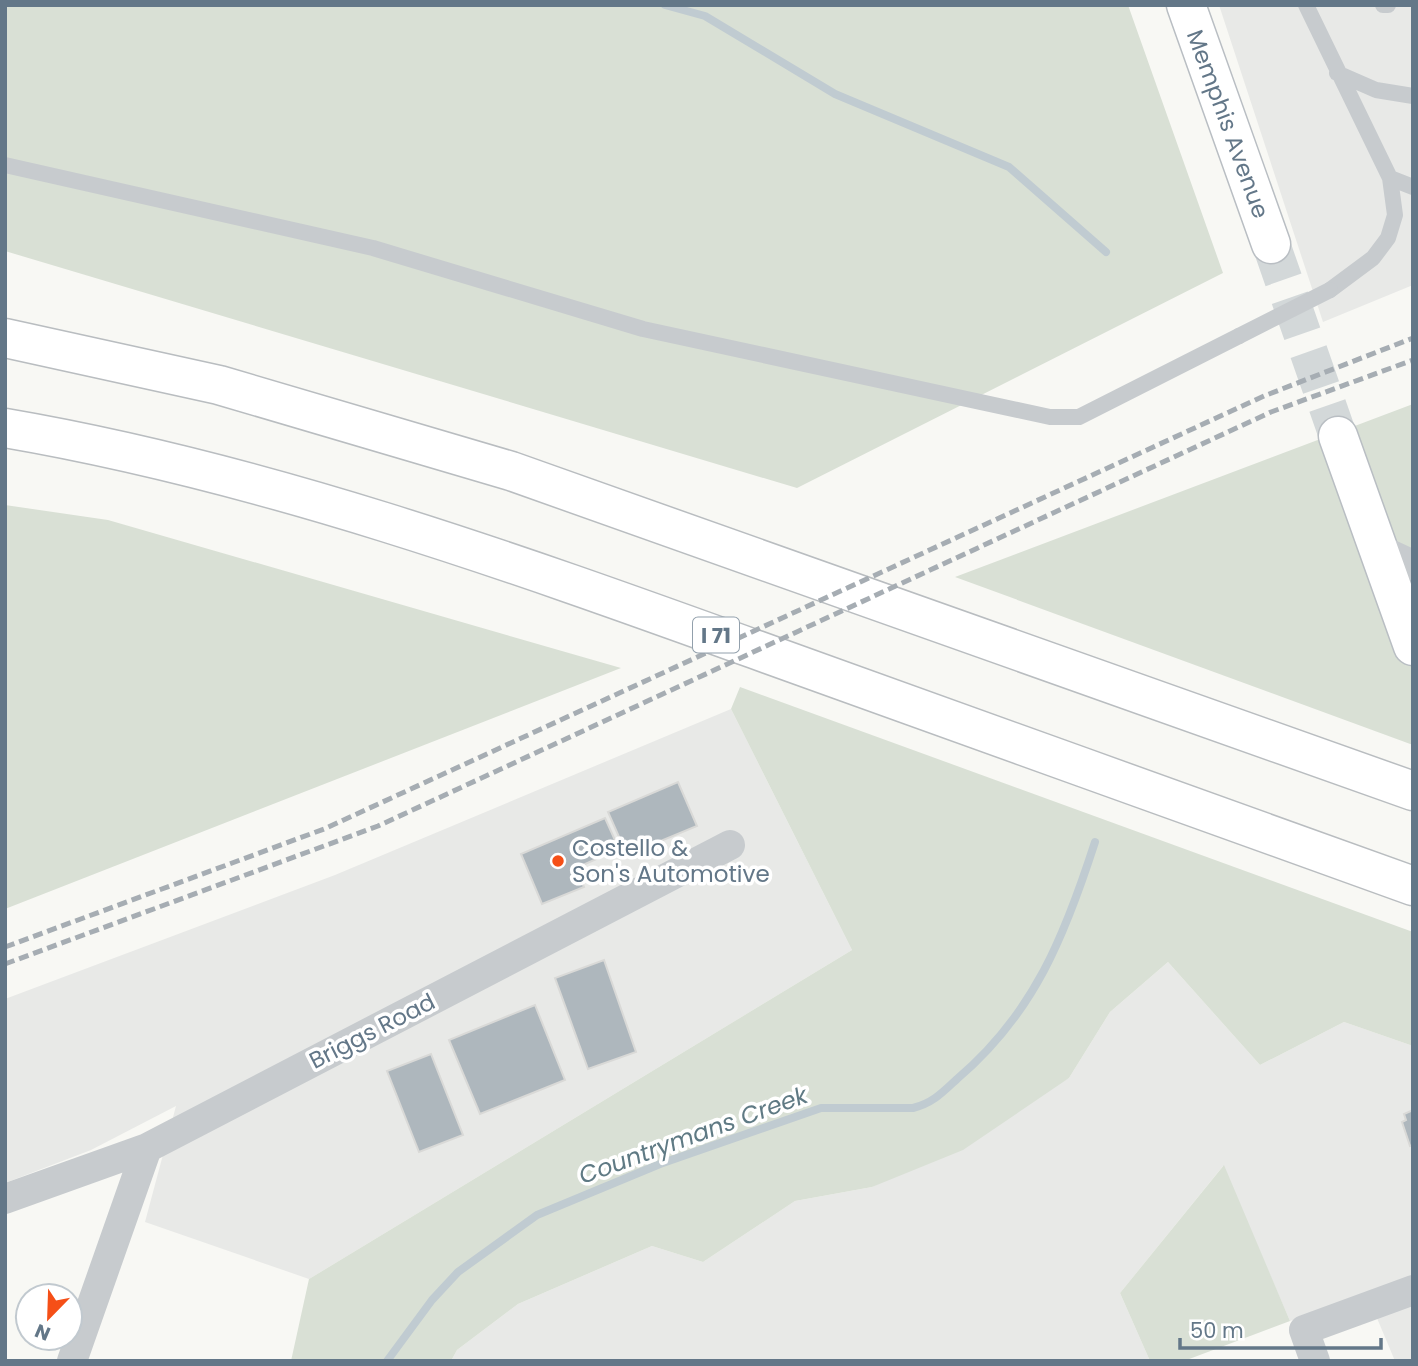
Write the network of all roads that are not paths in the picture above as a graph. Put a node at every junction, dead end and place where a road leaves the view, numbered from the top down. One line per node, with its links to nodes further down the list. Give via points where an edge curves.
1 (1186, 5): 8 (main road, Memphis Avenue)
2 (1306, 5): 3 (lane)
3 (1337, 73): 4 (lane, via 1376,90); 6 (lane)
4 (1413, 96)
5 (5, 165): 6 (lane, bridge, via 373,248 643,329 1050,417 1079,417 1330,290 1373,258 1388,238 1395,215)
6 (1390, 178): 7 (lane)
7 (1413, 187)
8 (1271, 244)
9 (5, 338): 15 (main road, via 219,385 511,471)
10 (5, 428): 17 (main road, I 71, via 187,467 434,537)
11 (1338, 436): 12 (main road)
12 (1376, 548): 13 (street); 14 (main road)
13 (1413, 565)
14 (1413, 646)
15 (1413, 792)
16 (730, 845): 18 (street, Briggs Road)
17 (1413, 886)
18 (147, 1148): 19 (street, Briggs Road); 21 (street)
19 (5, 1199)
20 (1413, 1290): 22 (street, via 1304,1330)
21 (72, 1361)
22 (1315, 1361)

